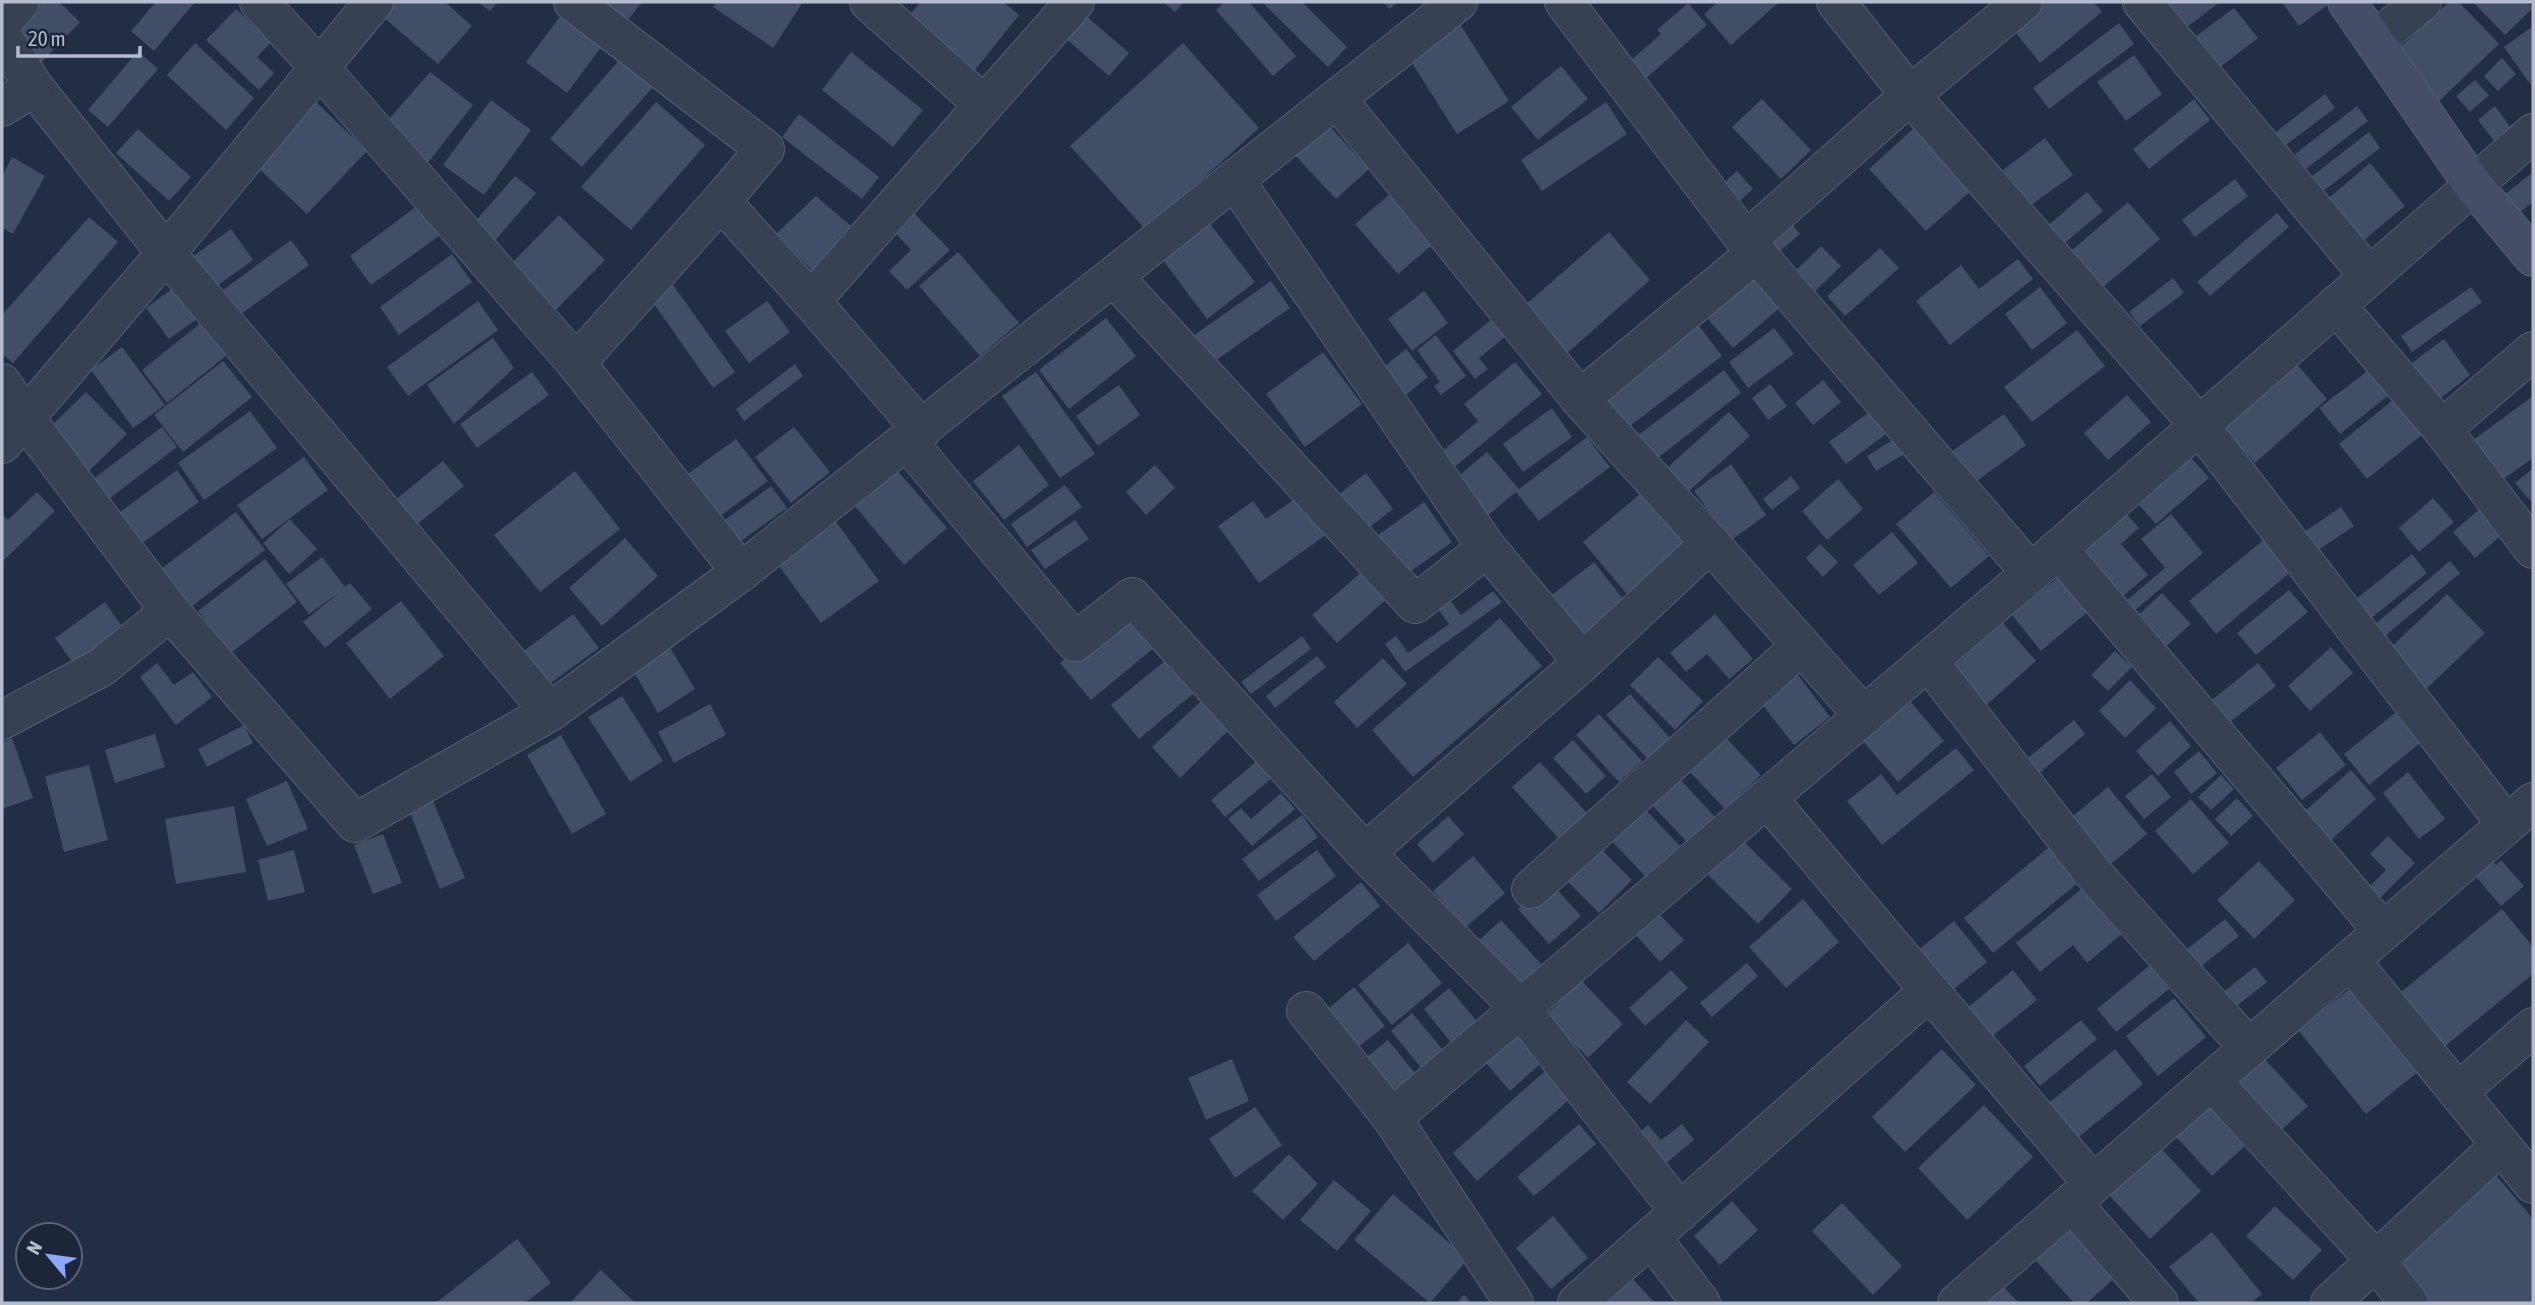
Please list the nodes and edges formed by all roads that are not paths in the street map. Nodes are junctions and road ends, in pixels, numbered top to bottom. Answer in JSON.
{"nodes":[{"id":1,"x":20,"y":2,"type":"edge"},
{"id":2,"x":259,"y":2,"type":"edge"},
{"id":3,"x":374,"y":2,"type":"edge"},
{"id":4,"x":573,"y":2,"type":"edge"},
{"id":5,"x":869,"y":2,"type":"edge"},
{"id":6,"x":1075,"y":2,"type":"edge"},
{"id":7,"x":1458,"y":2,"type":"edge"},
{"id":8,"x":1564,"y":2,"type":"edge"},
{"id":9,"x":1836,"y":2,"type":"edge"},
{"id":10,"x":2023,"y":2,"type":"edge"},
{"id":11,"x":2141,"y":2,"type":"edge"},
{"id":12,"x":2347,"y":2,"type":"edge"},
{"id":13,"x":2422,"y":2,"type":"edge"},
{"id":14,"x":2,"y":23,"type":"edge"},
{"id":15,"x":2,"y":37,"type":"edge"},
{"id":16,"x":2374,"y":41,"type":"junction"},
{"id":17,"x":320,"y":68,"type":"junction"},
{"id":18,"x":34,"y":86,"type":"junction"},
{"id":19,"x":1910,"y":95,"type":"junction"},
{"id":20,"x":1337,"y":99,"type":"junction"},
{"id":21,"x":983,"y":104,"type":"junction"},
{"id":22,"x":2,"y":107,"type":"edge"},
{"id":23,"x":2533,"y":133,"type":"edge"},
{"id":24,"x":1234,"y":179,"type":"junction"},
{"id":25,"x":2473,"y":185,"type":"junction"},
{"id":26,"x":721,"y":201,"type":"junction"},
{"id":27,"x":1751,"y":247,"type":"junction"},
{"id":28,"x":166,"y":253,"type":"junction"},
{"id":29,"x":2533,"y":257,"type":"edge"},
{"id":30,"x":2369,"y":276,"type":"junction"},
{"id":31,"x":1114,"y":277,"type":"junction"},
{"id":32,"x":811,"y":300,"type":"junction"},
{"id":33,"x":2336,"y":304,"type":"junction"},
{"id":34,"x":2533,"y":351,"type":"edge"},
{"id":35,"x":576,"y":363,"type":"junction"},
{"id":36,"x":2,"y":383,"type":"edge"},
{"id":37,"x":1580,"y":399,"type":"junction"},
{"id":38,"x":2199,"y":425,"type":"junction"},
{"id":39,"x":2442,"y":429,"type":"junction"},
{"id":40,"x":13,"y":431,"type":"edge"},
{"id":41,"x":914,"y":436,"type":"junction"},
{"id":42,"x":1710,"y":543,"type":"junction"},
{"id":43,"x":1487,"y":548,"type":"junction"},
{"id":44,"x":2533,"y":549,"type":"edge"},
{"id":45,"x":2044,"y":561,"type":"junction"},
{"id":46,"x":741,"y":572,"type":"junction"},
{"id":47,"x":170,"y":611,"type":"junction"},
{"id":48,"x":1801,"y":646,"type":"junction"},
{"id":49,"x":1928,"y":661,"type":"junction"},
{"id":50,"x":1583,"y":662,"type":"junction"},
{"id":51,"x":550,"y":712,"type":"junction"},
{"id":52,"x":1864,"y":716,"type":"junction"},
{"id":53,"x":2,"y":720,"type":"edge"},
{"id":54,"x":1767,"y":798,"type":"junction"},
{"id":55,"x":2520,"y":813,"type":"edge"},
{"id":56,"x":1365,"y":853,"type":"junction"},
{"id":57,"x":1531,"y":889,"type":"dead end"},
{"id":58,"x":2383,"y":932,"type":"junction"},
{"id":59,"x":2350,"y":960,"type":"junction"},
{"id":60,"x":1929,"y":991,"type":"junction"},
{"id":61,"x":1521,"y":1009,"type":"junction"},
{"id":62,"x":1306,"y":1011,"type":"dead end"},
{"id":63,"x":2533,"y":1027,"type":"edge"},
{"id":64,"x":2249,"y":1048,"type":"junction"},
{"id":65,"x":2211,"y":1081,"type":"junction"},
{"id":66,"x":2458,"y":1092,"type":"junction"},
{"id":67,"x":1392,"y":1118,"type":"junction"},
{"id":68,"x":2501,"y":1145,"type":"junction"},
{"id":69,"x":2533,"y":1184,"type":"edge"},
{"id":70,"x":2082,"y":1194,"type":"junction"},
{"id":71,"x":1680,"y":1213,"type":"junction"},
{"id":72,"x":1651,"y":1237,"type":"junction"},
{"id":73,"x":2376,"y":1261,"type":"junction"},
{"id":74,"x":1514,"y":1303,"type":"edge"},
{"id":75,"x":1577,"y":1303,"type":"edge"},
{"id":76,"x":1701,"y":1303,"type":"edge"},
{"id":77,"x":1957,"y":1303,"type":"edge"},
{"id":78,"x":2159,"y":1303,"type":"edge"},
{"id":79,"x":2330,"y":1303,"type":"edge"},
{"id":80,"x":2409,"y":1303,"type":"edge"}],
"edges":[{"from":1,"to":14,"type":"street"},
{"from":2,"to":17,"type":"street"},
{"from":3,"to":17,"type":"street"},
{"from":4,"to":26,"type":"street"},
{"from":5,"to":21,"type":"street"},
{"from":6,"to":21,"type":"street"},
{"from":7,"to":20,"type":"street"},
{"from":8,"to":27,"type":"street"},
{"from":9,"to":19,"type":"street"},
{"from":10,"to":19,"type":"street"},
{"from":11,"to":30,"type":"street"},
{"from":12,"to":16,"type":"street"},
{"from":13,"to":16,"type":"street"},
{"from":15,"to":18,"type":"street"},
{"from":16,"to":25,"type":"street"},
{"from":17,"to":28,"type":"street"},
{"from":17,"to":35,"type":"street"},
{"from":18,"to":22,"type":"street"},
{"from":18,"to":28,"type":"street"},
{"from":19,"to":27,"type":"street"},
{"from":19,"to":38,"type":"street"},
{"from":20,"to":24,"type":"street"},
{"from":20,"to":37,"type":"street"},
{"from":21,"to":32,"type":"street"},
{"from":23,"to":25,"type":"street"},
{"from":24,"to":31,"type":"street"},
{"from":24,"to":43,"type":"street"},
{"from":25,"to":29,"type":"street"},
{"from":25,"to":30,"type":"street"},
{"from":26,"to":32,"type":"street"},
{"from":26,"to":35,"type":"street"},
{"from":27,"to":37,"type":"street"},
{"from":27,"to":45,"type":"street"},
{"from":28,"to":40,"type":"street"},
{"from":28,"to":51,"type":"street"},
{"from":30,"to":33,"type":"street"},
{"from":31,"to":41,"type":"street"},
{"from":31,"to":43,"type":"street"},
{"from":32,"to":41,"type":"street"},
{"from":33,"to":38,"type":"street"},
{"from":33,"to":39,"type":"street"},
{"from":34,"to":39,"type":"street"},
{"from":35,"to":46,"type":"street"},
{"from":36,"to":40,"type":"street"},
{"from":37,"to":42,"type":"street"},
{"from":38,"to":45,"type":"street"},
{"from":38,"to":55,"type":"street"},
{"from":39,"to":44,"type":"street"},
{"from":40,"to":47,"type":"street"},
{"from":41,"to":46,"type":"street"},
{"from":41,"to":56,"type":"street"},
{"from":42,"to":48,"type":"street"},
{"from":42,"to":50,"type":"street"},
{"from":43,"to":50,"type":"street"},
{"from":45,"to":49,"type":"street"},
{"from":45,"to":58,"type":"street"},
{"from":46,"to":51,"type":"street"},
{"from":47,"to":51,"type":"street"},
{"from":47,"to":53,"type":"street"},
{"from":48,"to":52,"type":"street"},
{"from":48,"to":57,"type":"street"},
{"from":49,"to":52,"type":"street"},
{"from":49,"to":64,"type":"street"},
{"from":50,"to":56,"type":"street"},
{"from":52,"to":54,"type":"street"},
{"from":54,"to":60,"type":"street"},
{"from":54,"to":61,"type":"street"},
{"from":55,"to":58,"type":"street"},
{"from":56,"to":61,"type":"street"},
{"from":58,"to":59,"type":"street"},
{"from":59,"to":64,"type":"street"},
{"from":59,"to":66,"type":"street"},
{"from":60,"to":70,"type":"street"},
{"from":60,"to":71,"type":"street"},
{"from":61,"to":67,"type":"street"},
{"from":61,"to":71,"type":"street"},
{"from":62,"to":67,"type":"street"},
{"from":63,"to":66,"type":"street"},
{"from":64,"to":65,"type":"street"},
{"from":65,"to":70,"type":"street"},
{"from":65,"to":73,"type":"street"},
{"from":66,"to":68,"type":"street"},
{"from":67,"to":74,"type":"street"},
{"from":68,"to":69,"type":"street"},
{"from":68,"to":73,"type":"street"},
{"from":70,"to":77,"type":"street"},
{"from":70,"to":78,"type":"street"},
{"from":71,"to":72,"type":"street"},
{"from":72,"to":75,"type":"street"},
{"from":72,"to":76,"type":"street"},
{"from":73,"to":79,"type":"street"},
{"from":73,"to":80,"type":"street"}]}
